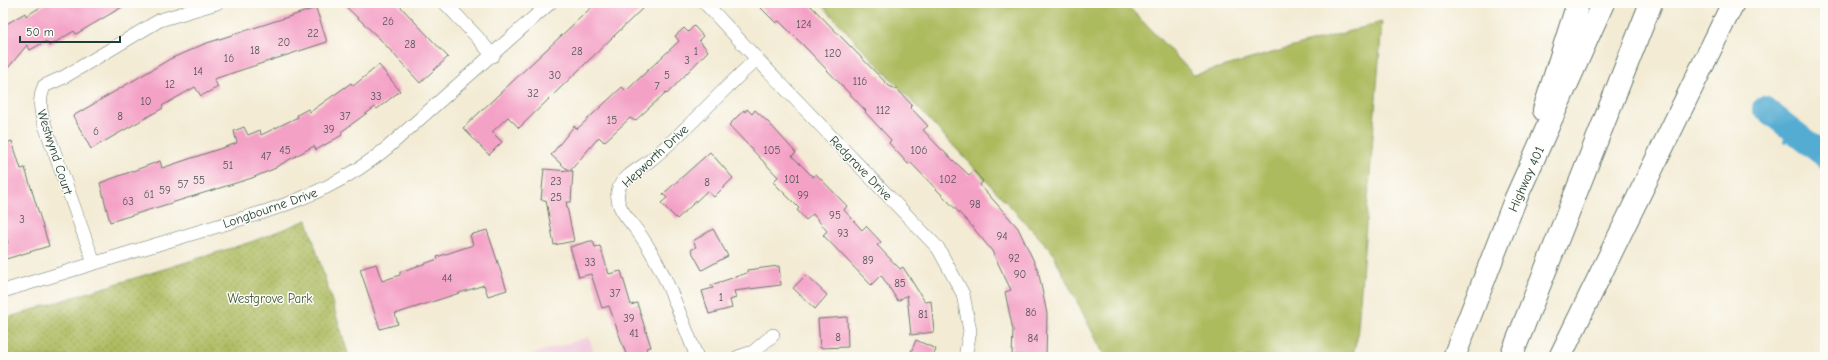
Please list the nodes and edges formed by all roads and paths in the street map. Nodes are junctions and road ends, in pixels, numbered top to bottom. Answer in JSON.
{"nodes":[{"id":1,"x":218,"y":3,"type":"edge"},
{"id":2,"x":445,"y":3,"type":"edge"},
{"id":3,"x":550,"y":3,"type":"edge"},
{"id":4,"x":705,"y":3,"type":"edge"},
{"id":5,"x":1578,"y":3,"type":"edge"},
{"id":6,"x":1603,"y":3,"type":"edge"},
{"id":7,"x":1651,"y":3,"type":"edge"},
{"id":8,"x":1733,"y":3,"type":"edge"},
{"id":9,"x":493,"y":56,"type":"junction"},
{"id":10,"x":757,"y":60,"type":"junction"},
{"id":11,"x":1515,"y":200,"type":"junction"},
{"id":12,"x":94,"y":263,"type":"junction"},
{"id":13,"x":3,"y":292,"type":"edge"},
{"id":14,"x":773,"y":335,"type":"dead end"},
{"id":15,"x":697,"y":357,"type":"edge"},
{"id":16,"x":738,"y":357,"type":"edge"},
{"id":17,"x":965,"y":357,"type":"edge"},
{"id":18,"x":1454,"y":357,"type":"edge"},
{"id":19,"x":1511,"y":357,"type":"edge"},
{"id":20,"x":1560,"y":357,"type":"edge"}],
"edges":[{"from":1,"to":12,"type":"street","name":"Westwynd Court"},
{"from":2,"to":9,"type":"street"},
{"from":3,"to":9,"type":"street","name":"Longbourne Drive"},
{"from":4,"to":10,"type":"street","name":"Redgrave Drive"},
{"from":5,"to":11,"type":"highway"},
{"from":6,"to":11,"type":"highway","name":"Highway 401"},
{"from":7,"to":19,"type":"highway"},
{"from":8,"to":20,"type":"highway"},
{"from":9,"to":12,"type":"street","name":"Longbourne Drive"},
{"from":10,"to":15,"type":"street","name":"Hepworth Drive"},
{"from":10,"to":17,"type":"street","name":"Redgrave Drive"},
{"from":11,"to":18,"type":"highway","name":"Highway 401"},
{"from":12,"to":13,"type":"street","name":"Longbourne Drive"},
{"from":14,"to":16,"type":"street"}]}
